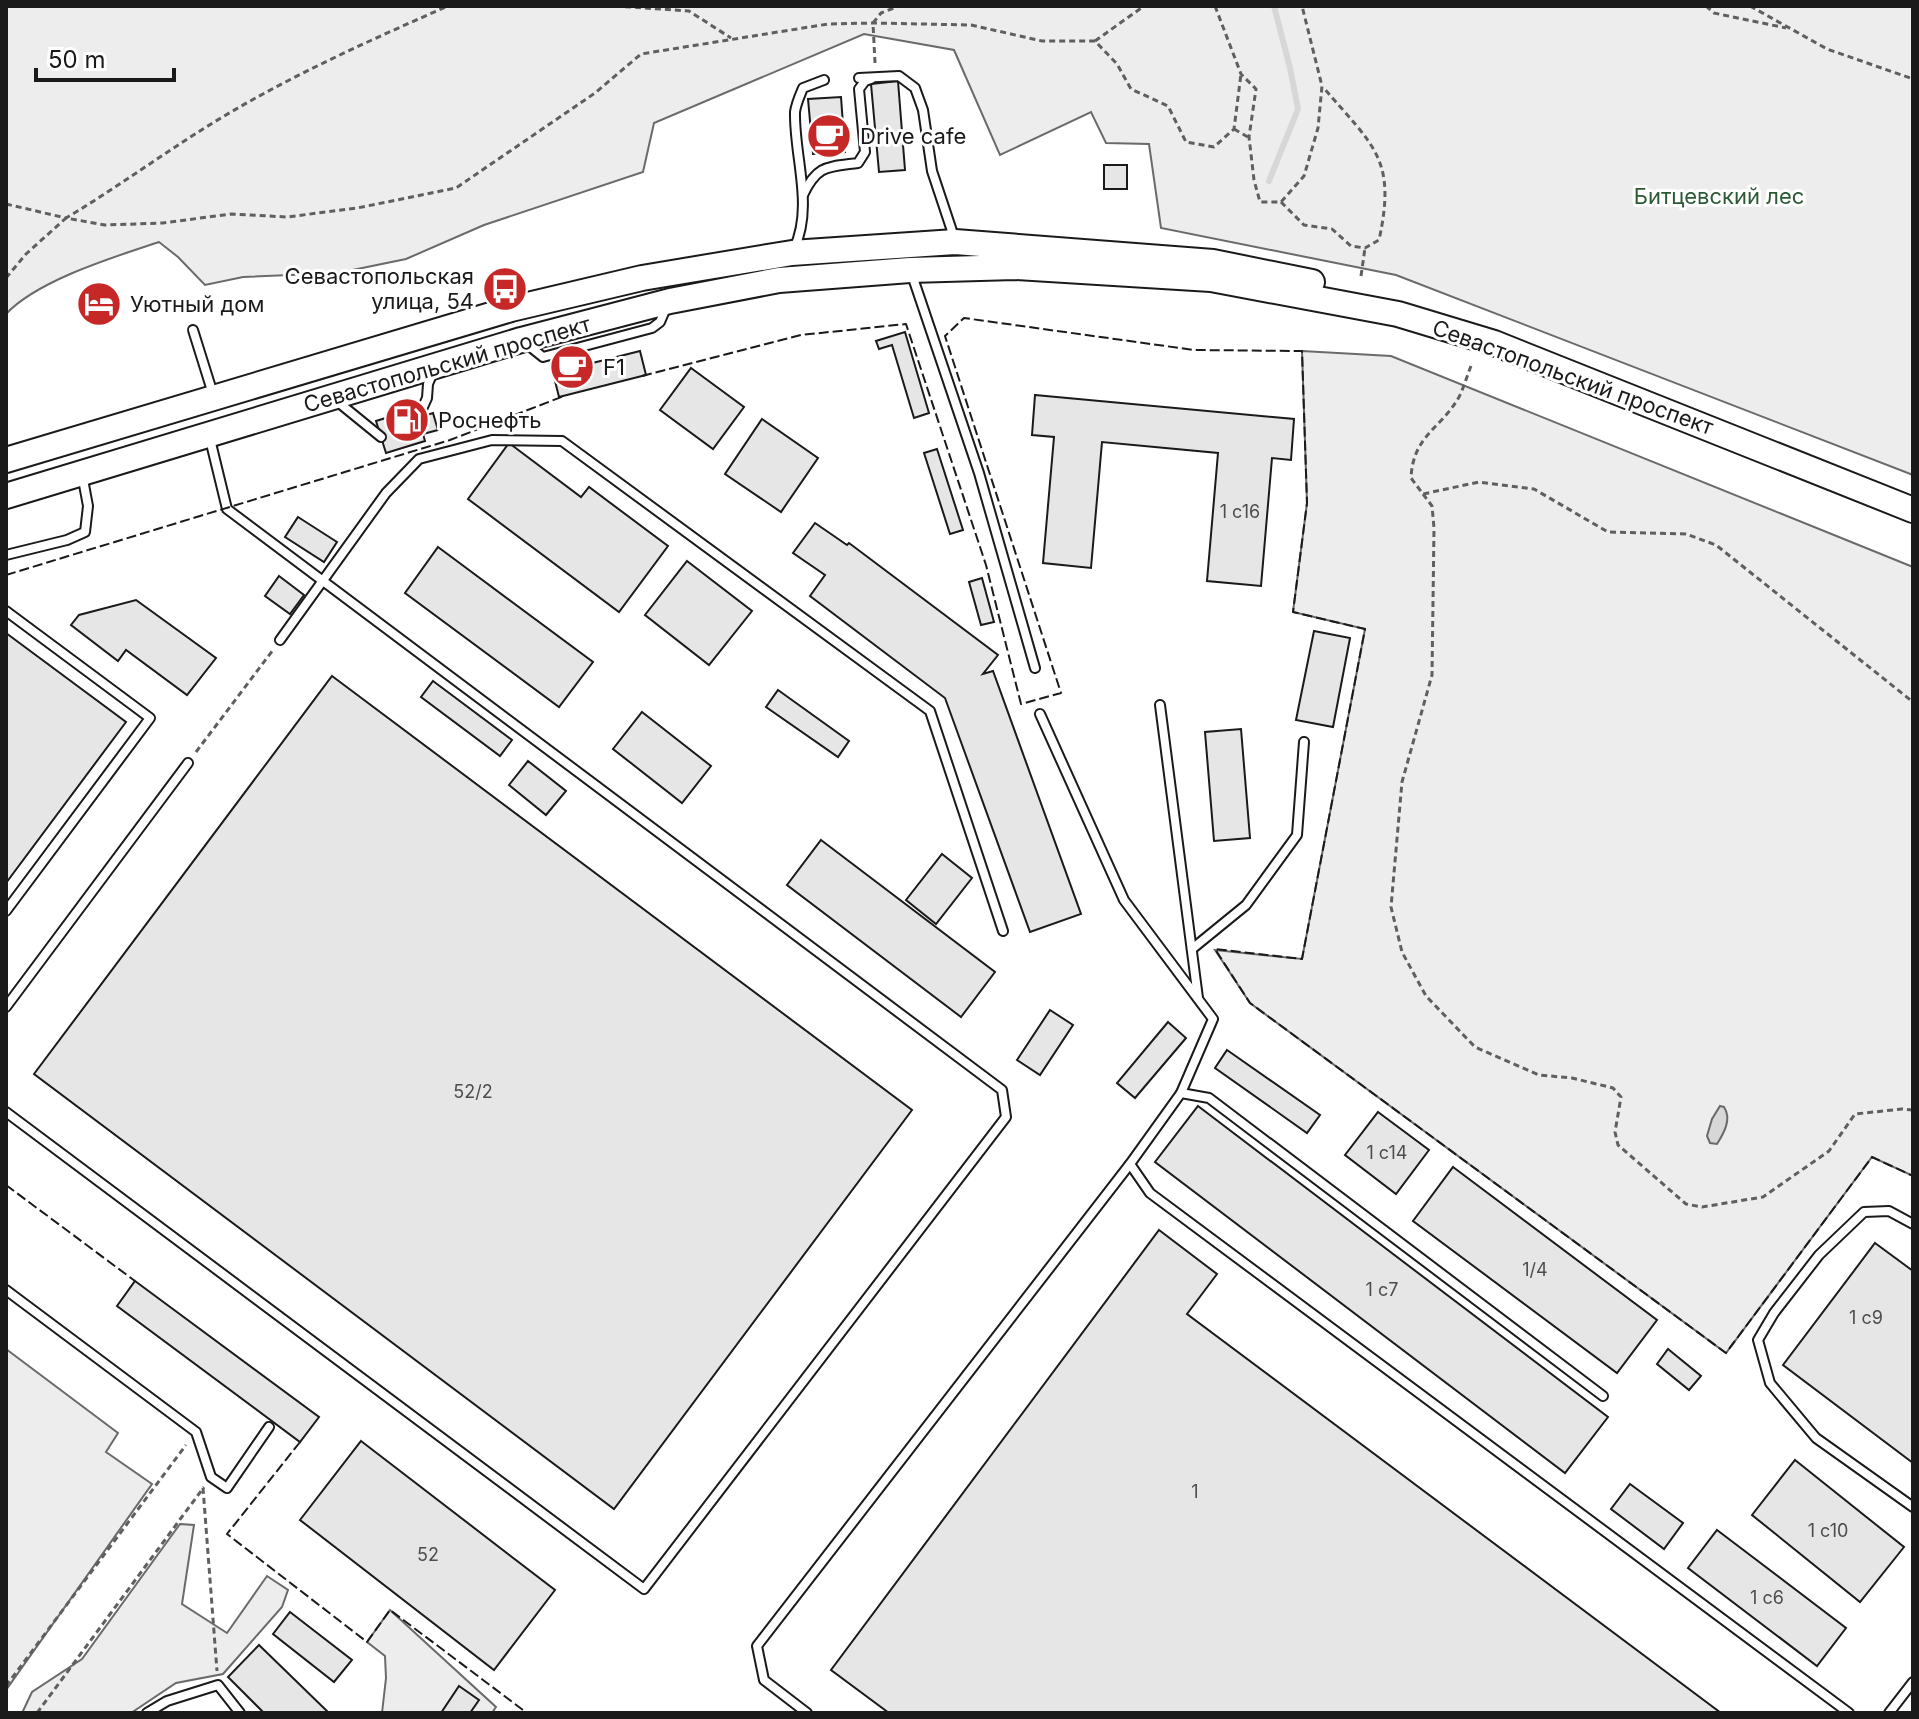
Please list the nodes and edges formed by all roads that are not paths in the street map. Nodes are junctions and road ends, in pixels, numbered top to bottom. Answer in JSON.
{"nodes":[{"id":1,"x":875,"y":77,"type":"junction"},
{"id":2,"x":859,"y":78,"type":"dead end"},
{"id":3,"x":824,"y":80,"type":"dead end"},
{"id":4,"x":802,"y":196,"type":"junction"},
{"id":5,"x":955,"y":242,"type":"junction"},
{"id":6,"x":792,"y":253,"type":"junction"},
{"id":7,"x":910,"y":270,"type":"junction"},
{"id":8,"x":193,"y":330,"type":"dead end"},
{"id":9,"x":436,"y":366,"type":"junction"},
{"id":10,"x":331,"y":398,"type":"junction"},
{"id":11,"x":214,"y":399,"type":"junction"},
{"id":12,"x":418,"y":418,"type":"dead end"},
{"id":13,"x":209,"y":435,"type":"junction"},
{"id":14,"x":381,"y":437,"type":"dead end"},
{"id":15,"x":6,"y":460,"type":"edge"},
{"id":16,"x":82,"y":473,"type":"junction"},
{"id":17,"x":1913,"y":493,"type":"edge"},
{"id":18,"x":6,"y":496,"type":"edge"},
{"id":19,"x":1913,"y":510,"type":"edge"},
{"id":20,"x":6,"y":555,"type":"edge"},
{"id":21,"x":323,"y":580,"type":"junction"},
{"id":22,"x":6,"y":612,"type":"edge"},
{"id":23,"x":280,"y":640,"type":"road end"},
{"id":24,"x":1035,"y":668,"type":"dead end"},
{"id":25,"x":1160,"y":705,"type":"dead end"},
{"id":26,"x":1040,"y":714,"type":"dead end"},
{"id":27,"x":1304,"y":742,"type":"dead end"},
{"id":28,"x":188,"y":763,"type":"road end"},
{"id":29,"x":6,"y":911,"type":"edge"},
{"id":30,"x":1003,"y":931,"type":"dead end"},
{"id":31,"x":1192,"y":949,"type":"junction"},
{"id":32,"x":1199,"y":999,"type":"junction"},
{"id":33,"x":6,"y":1007,"type":"edge"},
{"id":34,"x":1181,"y":1093,"type":"junction"},
{"id":35,"x":6,"y":1112,"type":"edge"},
{"id":36,"x":1130,"y":1164,"type":"junction"},
{"id":37,"x":1913,"y":1224,"type":"edge"},
{"id":38,"x":6,"y":1290,"type":"edge"},
{"id":39,"x":1603,"y":1396,"type":"dead end"},
{"id":40,"x":269,"y":1427,"type":"dead end"},
{"id":41,"x":1913,"y":1507,"type":"edge"},
{"id":42,"x":1913,"y":1682,"type":"edge"},
{"id":43,"x":147,"y":1713,"type":"edge"},
{"id":44,"x":240,"y":1713,"type":"edge"},
{"id":45,"x":807,"y":1713,"type":"edge"},
{"id":46,"x":1849,"y":1713,"type":"edge"},
{"id":47,"x":1889,"y":1713,"type":"edge"}],
"edges":[{"from":1,"to":2,"type":"lane"},
{"from":1,"to":4,"type":"lane"},
{"from":1,"to":5,"type":"lane"},
{"from":3,"to":4,"type":"lane"},
{"from":4,"to":6,"type":"lane"},
{"from":5,"to":6,"type":"main road","name":"Севастопольский проспект"},
{"from":5,"to":17,"type":"main road","name":"Севастопольский проспект"},
{"from":6,"to":11,"type":"main road","name":"Севастопольский проспект"},
{"from":7,"to":9,"type":"main road","name":"Севастопольский проспект"},
{"from":7,"to":19,"type":"main road","name":"Севастопольский проспект"},
{"from":7,"to":24,"type":"lane"},
{"from":8,"to":11,"type":"lane"},
{"from":9,"to":10,"type":"main road","name":"Севастопольский проспект"},
{"from":9,"to":12,"type":"lane"},
{"from":10,"to":13,"type":"main road","name":"Севастопольский проспект"},
{"from":10,"to":14,"type":"lane"},
{"from":11,"to":15,"type":"main road","name":"Севастопольский проспект"},
{"from":13,"to":16,"type":"main road","name":"Севастопольский проспект"},
{"from":13,"to":21,"type":"lane"},
{"from":16,"to":18,"type":"main road","name":"Севастопольский проспект"},
{"from":16,"to":20,"type":"lane"},
{"from":21,"to":23,"type":"lane"},
{"from":21,"to":30,"type":"lane"},
{"from":21,"to":35,"type":"lane"},
{"from":22,"to":29,"type":"lane"},
{"from":25,"to":31,"type":"lane"},
{"from":26,"to":32,"type":"lane"},
{"from":27,"to":31,"type":"lane"},
{"from":28,"to":33,"type":"lane"},
{"from":31,"to":32,"type":"lane"},
{"from":32,"to":34,"type":"lane"},
{"from":34,"to":36,"type":"lane"},
{"from":34,"to":39,"type":"lane"},
{"from":36,"to":45,"type":"lane"},
{"from":36,"to":46,"type":"lane"},
{"from":37,"to":41,"type":"lane"},
{"from":38,"to":40,"type":"lane"},
{"from":42,"to":47,"type":"lane"},
{"from":43,"to":44,"type":"lane"}]}
